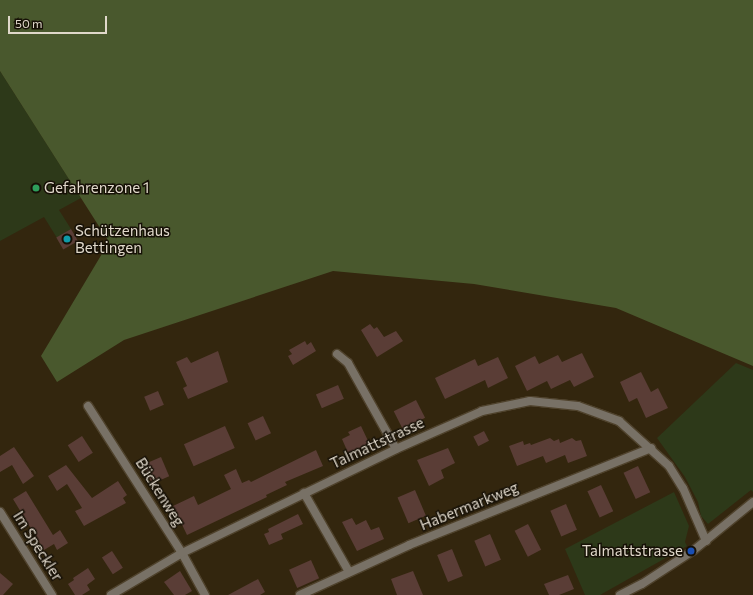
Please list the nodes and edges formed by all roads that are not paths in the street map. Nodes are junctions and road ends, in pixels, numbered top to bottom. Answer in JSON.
{"nodes":[{"id":1,"x":337,"y":354,"type":"dead end"},
{"id":2,"x":88,"y":406,"type":"dead end"},
{"id":3,"x":651,"y":448,"type":"junction"},
{"id":4,"x":396,"y":449,"type":"junction"},
{"id":5,"x":304,"y":493,"type":"junction"},
{"id":6,"x":753,"y":502,"type":"edge"},
{"id":7,"x":0,"y":512,"type":"edge"},
{"id":8,"x":7,"y":524,"type":"junction"},
{"id":9,"x":0,"y":530,"type":"edge"},
{"id":10,"x":706,"y":541,"type":"junction"},
{"id":11,"x":182,"y":553,"type":"junction"},
{"id":12,"x":349,"y":572,"type":"junction"},
{"id":13,"x":52,"y":595,"type":"edge"},
{"id":14,"x":111,"y":595,"type":"edge"},
{"id":15,"x":205,"y":595,"type":"edge"},
{"id":16,"x":300,"y":595,"type":"edge"},
{"id":17,"x":620,"y":595,"type":"edge"}],
"edges":[{"from":1,"to":4,"type":"street"},
{"from":2,"to":11,"type":"street","name":"Bückenweg"},
{"from":3,"to":4,"type":"street","name":"Talmattstrasse"},
{"from":3,"to":10,"type":"street","name":"Talmattstrasse"},
{"from":3,"to":12,"type":"street","name":"Habermarkweg"},
{"from":4,"to":5,"type":"street","name":"Talmattstrasse"},
{"from":5,"to":11,"type":"street","name":"Talmattstrasse"},
{"from":5,"to":12,"type":"street"},
{"from":6,"to":10,"type":"street"},
{"from":7,"to":8,"type":"street","name":"Im Speckler"},
{"from":8,"to":9,"type":"street"},
{"from":8,"to":13,"type":"street","name":"Im Speckler"},
{"from":10,"to":17,"type":"street"},
{"from":11,"to":14,"type":"street","name":"Talmattstrasse"},
{"from":11,"to":15,"type":"street","name":"Bückenweg"},
{"from":12,"to":16,"type":"street","name":"Habermarkweg"}]}
